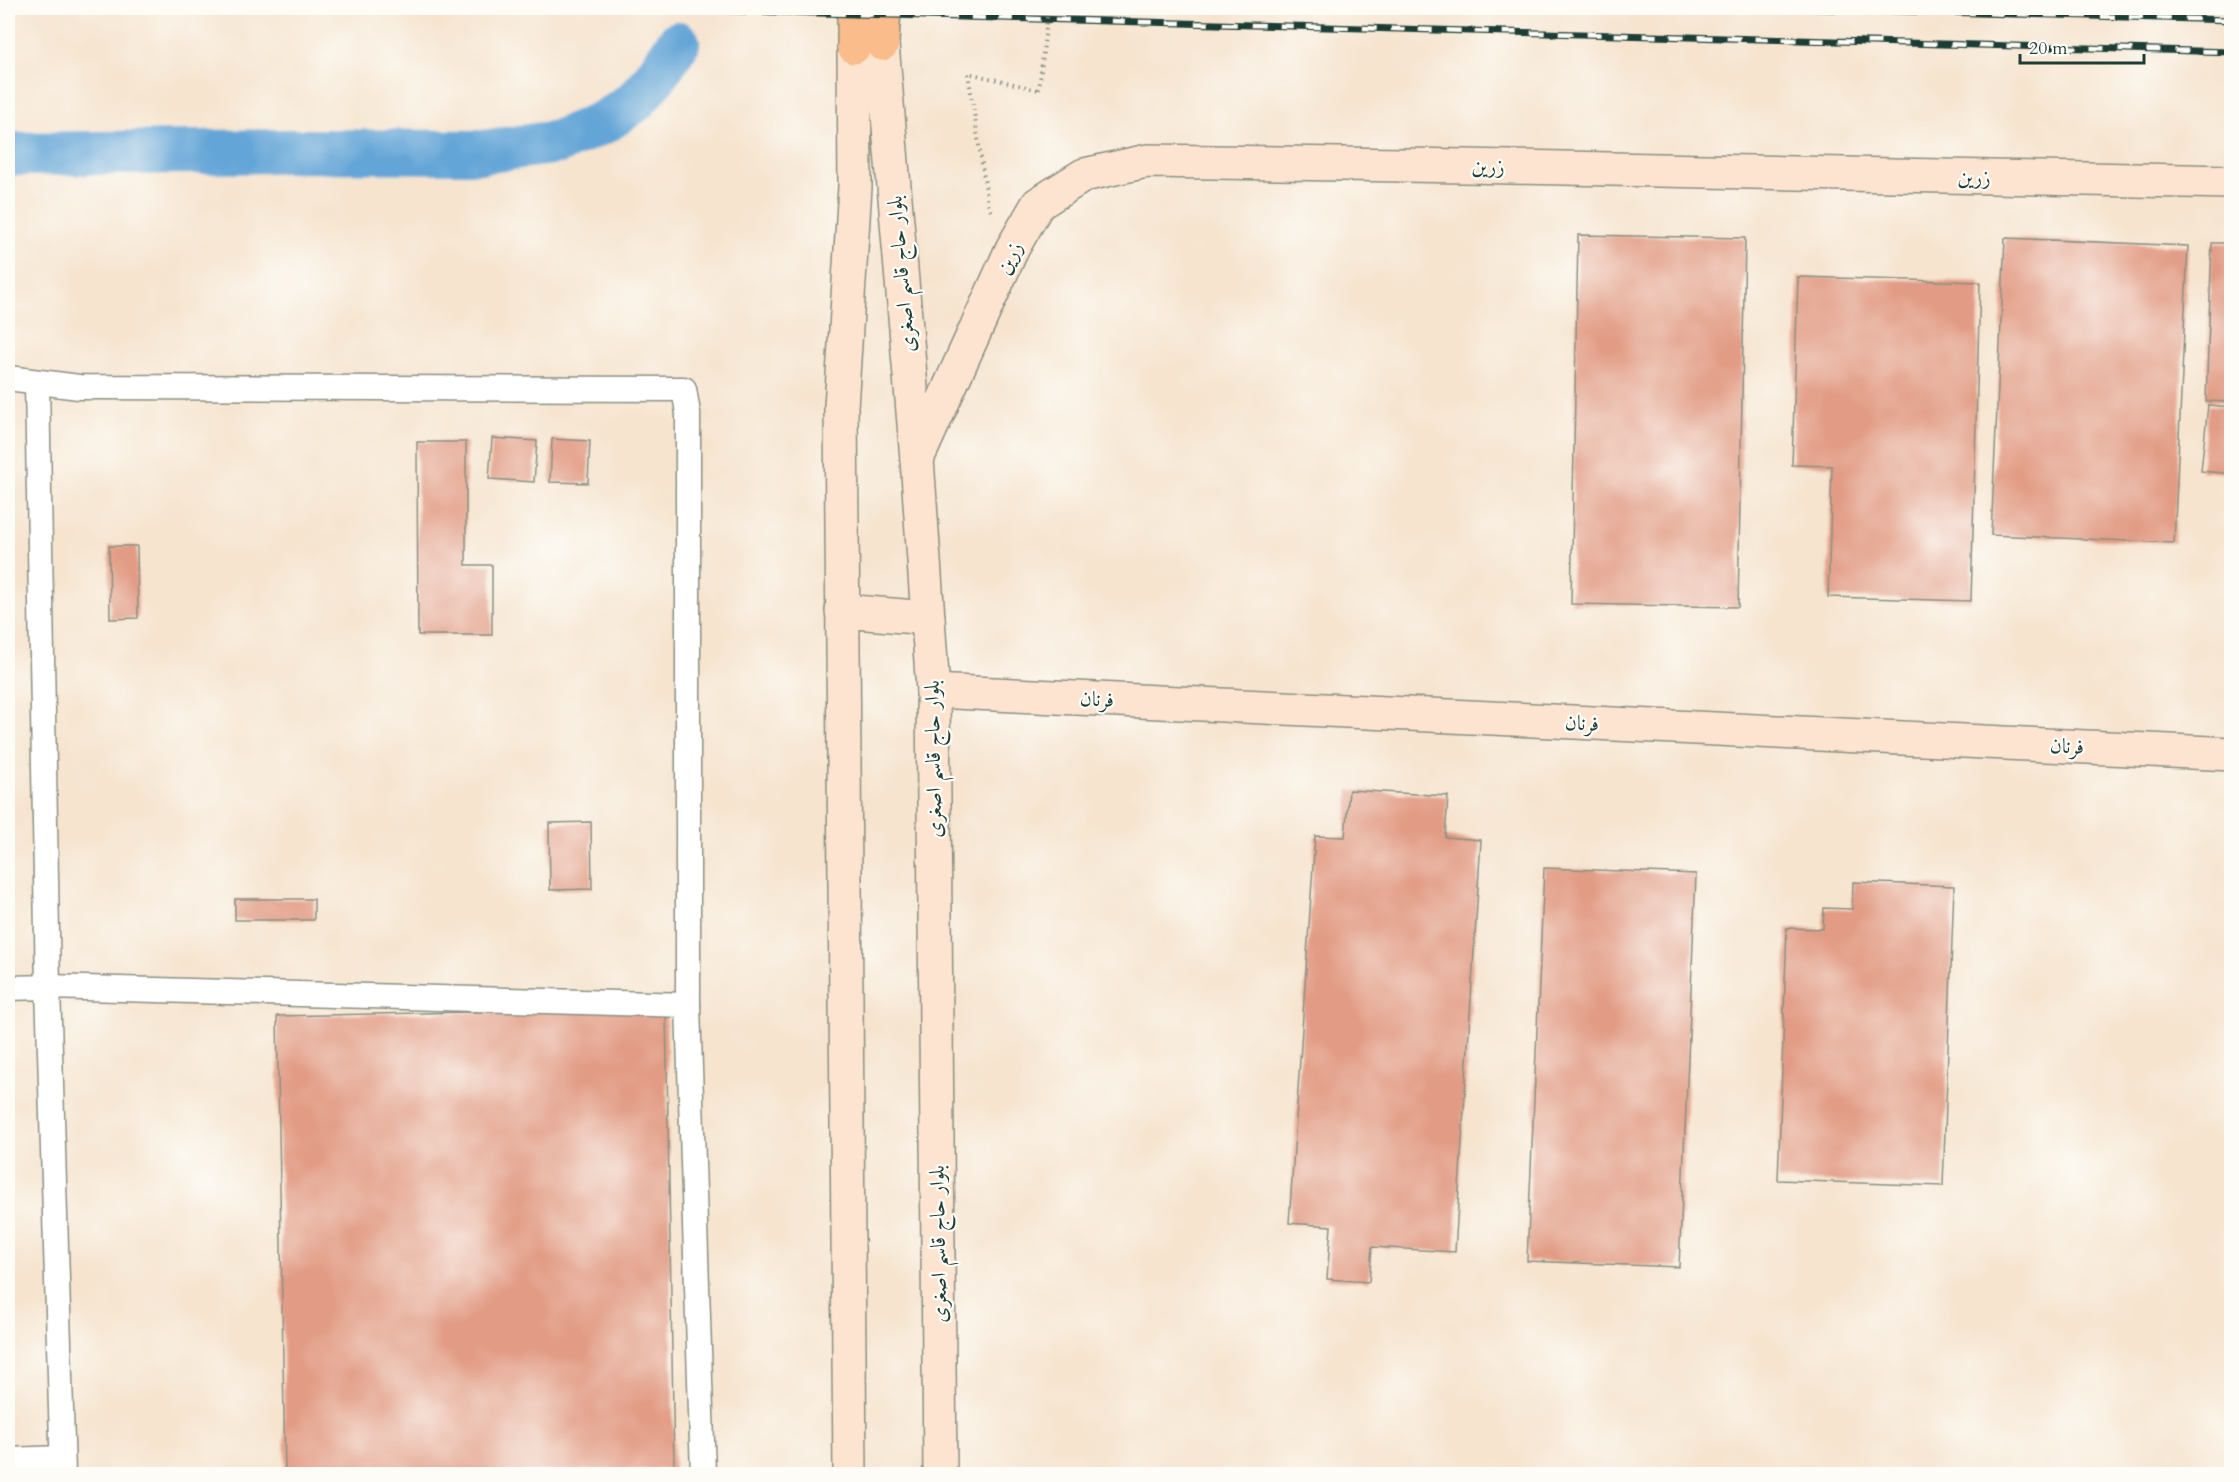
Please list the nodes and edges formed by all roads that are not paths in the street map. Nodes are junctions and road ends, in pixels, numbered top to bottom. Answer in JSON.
{"nodes":[{"id":1,"x":854,"y":8,"type":"edge"},
{"id":2,"x":884,"y":8,"type":"edge"},
{"id":3,"x":868,"y":46,"type":"junction"},
{"id":4,"x":2232,"y":182,"type":"edge"},
{"id":5,"x":8,"y":378,"type":"edge"},
{"id":6,"x":37,"y":382,"type":"junction"},
{"id":7,"x":917,"y":459,"type":"junction"},
{"id":8,"x":842,"y":611,"type":"junction"},
{"id":9,"x":928,"y":618,"type":"junction"},
{"id":10,"x":933,"y":691,"type":"junction"},
{"id":11,"x":2232,"y":754,"type":"edge"},
{"id":12,"x":48,"y":987,"type":"junction"},
{"id":13,"x":8,"y":988,"type":"edge"},
{"id":14,"x":688,"y":1005,"type":"junction"},
{"id":15,"x":8,"y":1460,"type":"edge"},
{"id":16,"x":63,"y":1466,"type":"edge"},
{"id":17,"x":703,"y":1474,"type":"edge"},
{"id":18,"x":850,"y":1474,"type":"edge"},
{"id":19,"x":940,"y":1474,"type":"edge"}],
"edges":[{"from":1,"to":3,"type":"highway"},
{"from":2,"to":3,"type":"highway"},
{"from":3,"to":7,"type":"main road","name":"بلوار حاج قاسم اصغری"},
{"from":3,"to":8,"type":"main road","name":"بلوار حاج قاسم اصغری"},
{"from":4,"to":7,"type":"main road","name":"زرین"},
{"from":5,"to":6,"type":"lane"},
{"from":6,"to":12,"type":"lane"},
{"from":6,"to":14,"type":"lane"},
{"from":7,"to":9,"type":"main road","name":"بلوار حاج قاسم اصغری"},
{"from":8,"to":9,"type":"main road"},
{"from":8,"to":18,"type":"main road","name":"بلوار حاج قاسم اصغری"},
{"from":9,"to":10,"type":"main road","name":"بلوار حاج قاسم اصغری"},
{"from":10,"to":11,"type":"main road","name":"فرنان"},
{"from":10,"to":19,"type":"main road","name":"بلوار حاج قاسم اصغری"},
{"from":12,"to":13,"type":"lane"},
{"from":12,"to":14,"type":"lane"},
{"from":12,"to":16,"type":"lane"},
{"from":14,"to":17,"type":"lane"},
{"from":15,"to":16,"type":"lane"}]}
